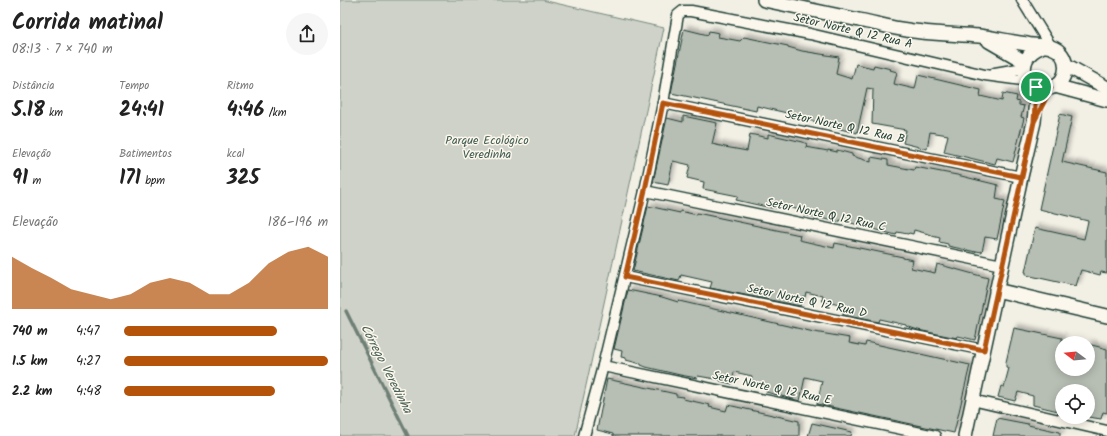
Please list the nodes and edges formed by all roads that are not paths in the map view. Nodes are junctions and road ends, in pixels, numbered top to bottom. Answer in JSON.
{"nodes":[{"id":1,"x":764,"y":0,"type":"edge"},
{"id":2,"x":1022,"y":0,"type":"edge"},
{"id":3,"x":981,"y":36,"type":"junction"},
{"id":4,"x":1046,"y":47,"type":"junction"},
{"id":5,"x":1066,"y":65,"type":"junction"},
{"id":6,"x":1029,"y":74,"type":"junction"},
{"id":7,"x":1053,"y":87,"type":"junction"},
{"id":8,"x":1107,"y":88,"type":"edge"},
{"id":9,"x":1107,"y":100,"type":"edge"},
{"id":10,"x":663,"y":103,"type":"junction"},
{"id":11,"x":1034,"y":122,"type":"junction"},
{"id":12,"x":1021,"y":177,"type":"junction"},
{"id":13,"x":645,"y":190,"type":"junction"},
{"id":14,"x":1002,"y":265,"type":"junction"},
{"id":15,"x":625,"y":277,"type":"junction"},
{"id":16,"x":996,"y":290,"type":"junction"},
{"id":17,"x":1107,"y":316,"type":"edge"},
{"id":18,"x":984,"y":350,"type":"junction"},
{"id":19,"x":603,"y":366,"type":"junction"},
{"id":20,"x":972,"y":400,"type":"junction"},
{"id":21,"x":1107,"y":431,"type":"edge"},
{"id":22,"x":584,"y":436,"type":"edge"},
{"id":23,"x":935,"y":436,"type":"edge"},
{"id":24,"x":965,"y":436,"type":"edge"}],
"edges":[{"from":1,"to":3,"type":"street"},
{"from":2,"to":4,"type":"street"},
{"from":3,"to":4,"type":"street"},
{"from":3,"to":6,"type":"street"},
{"from":4,"to":5,"type":"street"},
{"from":4,"to":6,"type":"street"},
{"from":5,"to":7,"type":"street"},
{"from":5,"to":8,"type":"street"},
{"from":6,"to":7,"type":"street"},
{"from":6,"to":10,"type":"street","name":"Setor Norte Q 12 Rua A"},
{"from":6,"to":11,"type":"street"},
{"from":7,"to":9,"type":"street"},
{"from":7,"to":11,"type":"street"},
{"from":10,"to":12,"type":"street","name":"Setor Norte Q 12 Rua B"},
{"from":10,"to":13,"type":"street"},
{"from":11,"to":12,"type":"street"},
{"from":12,"to":14,"type":"street"},
{"from":13,"to":14,"type":"street","name":"Setor Norte Q 12 Rua C"},
{"from":13,"to":15,"type":"street"},
{"from":14,"to":16,"type":"street"},
{"from":15,"to":18,"type":"street","name":"Setor Norte Q 12 Rua D"},
{"from":15,"to":19,"type":"street"},
{"from":16,"to":17,"type":"street"},
{"from":16,"to":18,"type":"street"},
{"from":18,"to":20,"type":"street"},
{"from":19,"to":22,"type":"street"},
{"from":19,"to":23,"type":"street","name":"Setor Norte Q 12 Rua E"},
{"from":20,"to":21,"type":"street"},
{"from":20,"to":24,"type":"street"}]}
